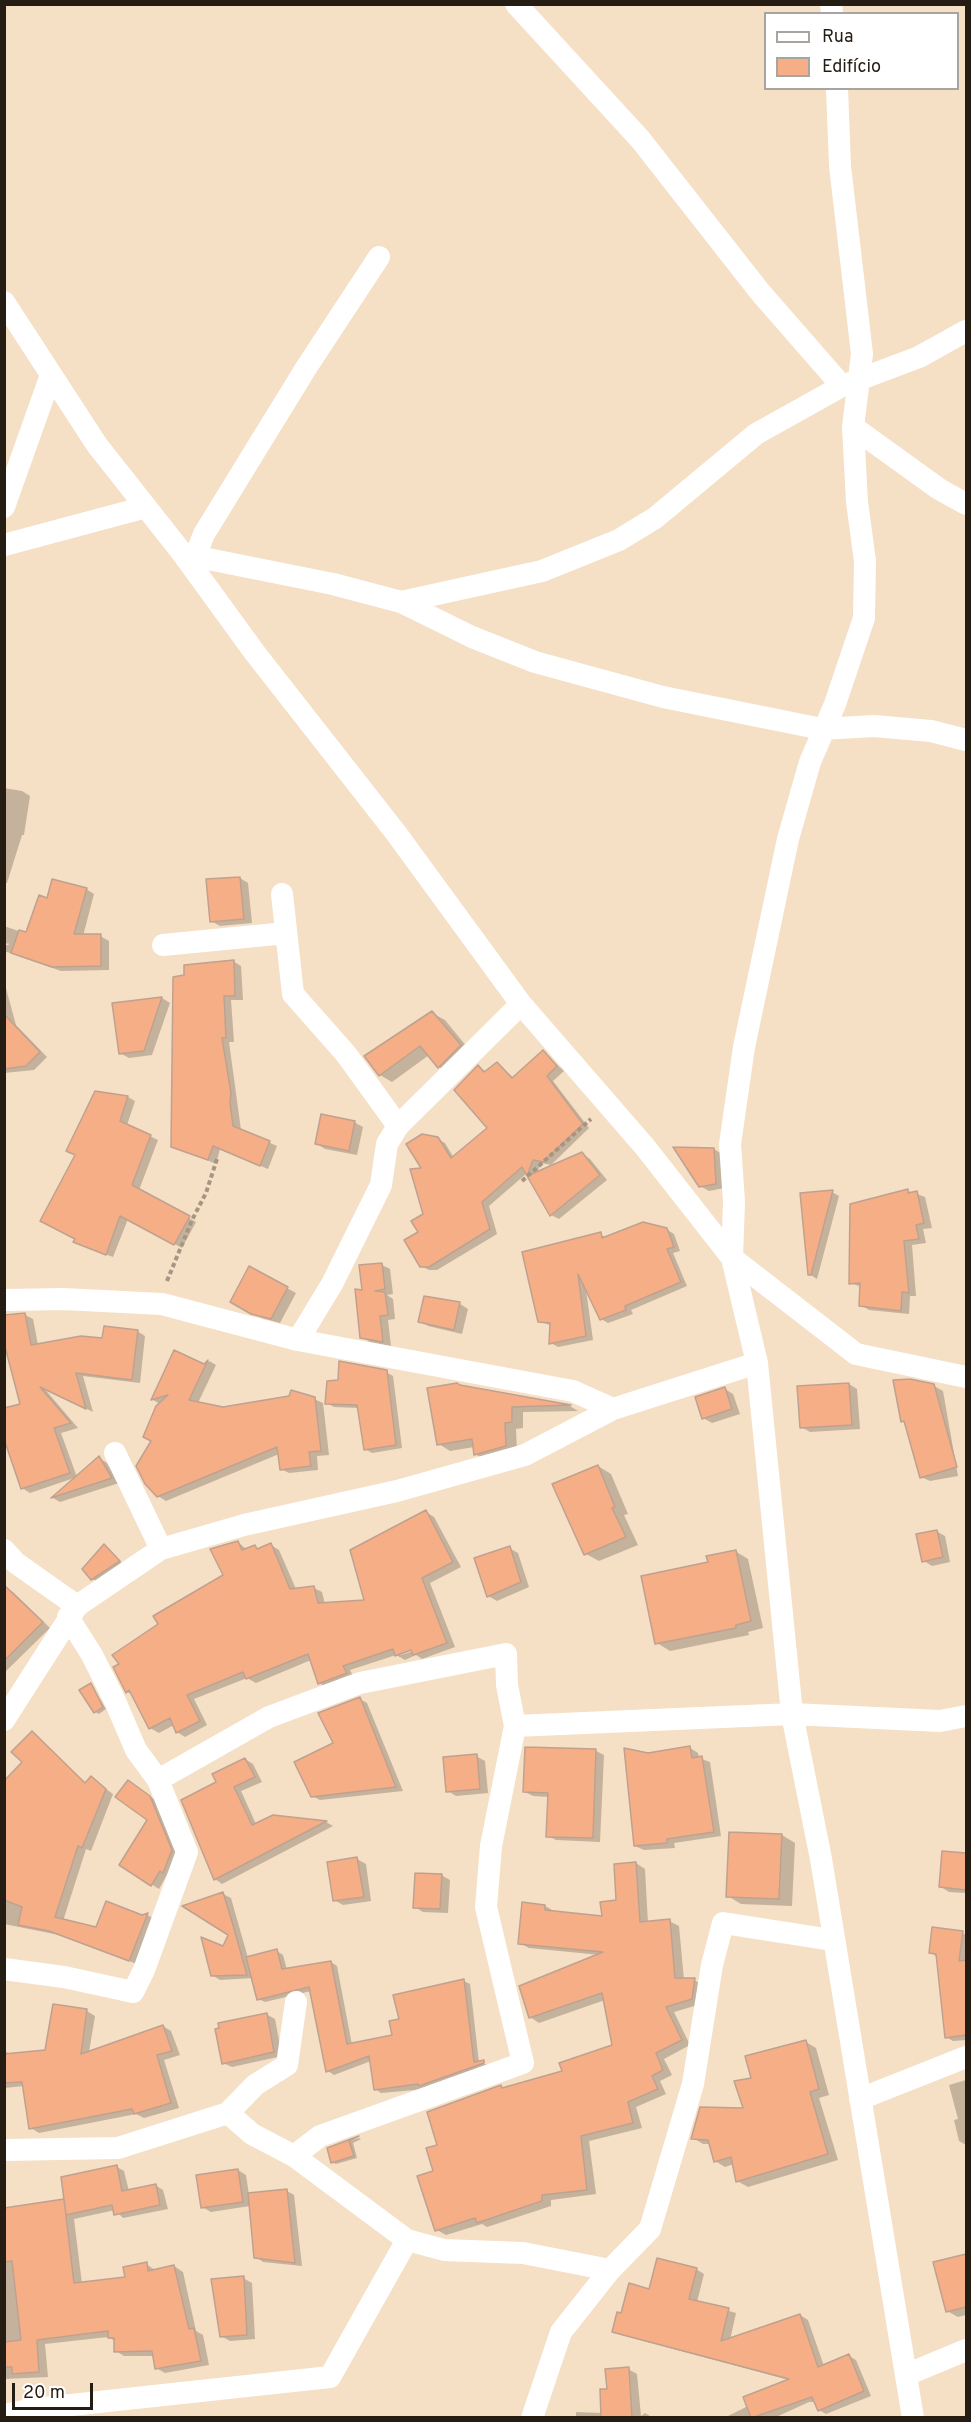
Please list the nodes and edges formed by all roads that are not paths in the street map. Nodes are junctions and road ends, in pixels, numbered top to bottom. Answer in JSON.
{"nodes":[{"id":1,"x":516,"y":4,"type":"edge"},
{"id":2,"x":837,"y":90,"type":"edge"},
{"id":3,"x":379,"y":257,"type":"dead end"},
{"id":4,"x":4,"y":303,"type":"edge"},
{"id":5,"x":966,"y":331,"type":"edge"},
{"id":6,"x":51,"y":375,"type":"junction"},
{"id":7,"x":851,"y":382,"type":"junction"},
{"id":8,"x":853,"y":426,"type":"junction"},
{"id":9,"x":966,"y":504,"type":"edge"},
{"id":10,"x":4,"y":507,"type":"edge"},
{"id":11,"x":146,"y":507,"type":"junction"},
{"id":12,"x":4,"y":545,"type":"edge"},
{"id":13,"x":189,"y":555,"type":"junction"},
{"id":14,"x":401,"y":602,"type":"junction"},
{"id":15,"x":822,"y":729,"type":"junction"},
{"id":16,"x":966,"y":740,"type":"edge"},
{"id":17,"x":282,"y":894,"type":"dead end"},
{"id":18,"x":286,"y":933,"type":"junction"},
{"id":19,"x":163,"y":945,"type":"dead end"},
{"id":20,"x":521,"y":1004,"type":"junction"},
{"id":21,"x":398,"y":1125,"type":"junction"},
{"id":22,"x":732,"y":1258,"type":"junction"},
{"id":23,"x":4,"y":1300,"type":"edge"},
{"id":24,"x":298,"y":1340,"type":"junction"},
{"id":25,"x":757,"y":1363,"type":"junction"},
{"id":26,"x":966,"y":1377,"type":"edge"},
{"id":27,"x":613,"y":1409,"type":"junction"},
{"id":28,"x":115,"y":1453,"type":"dead end"},
{"id":29,"x":161,"y":1549,"type":"junction"},
{"id":30,"x":4,"y":1550,"type":"edge"},
{"id":31,"x":72,"y":1611,"type":"junction"},
{"id":32,"x":792,"y":1714,"type":"junction"},
{"id":33,"x":966,"y":1716,"type":"edge"},
{"id":34,"x":4,"y":1720,"type":"edge"},
{"id":35,"x":515,"y":1726,"type":"junction"},
{"id":36,"x":158,"y":1780,"type":"junction"},
{"id":37,"x":832,"y":1940,"type":"junction"},
{"id":38,"x":4,"y":1969,"type":"edge"},
{"id":39,"x":296,"y":2002,"type":"dead end"},
{"id":40,"x":966,"y":2057,"type":"edge"},
{"id":41,"x":860,"y":2099,"type":"junction"},
{"id":42,"x":228,"y":2114,"type":"junction"},
{"id":43,"x":4,"y":2150,"type":"edge"},
{"id":44,"x":294,"y":2156,"type":"junction"},
{"id":45,"x":406,"y":2240,"type":"junction"},
{"id":46,"x":610,"y":2270,"type":"junction"},
{"id":47,"x":966,"y":2350,"type":"edge"},
{"id":48,"x":906,"y":2375,"type":"junction"},
{"id":49,"x":4,"y":2415,"type":"edge"},
{"id":50,"x":532,"y":2418,"type":"edge"},
{"id":51,"x":913,"y":2418,"type":"edge"}],
"edges":[{"from":1,"to":7,"type":"street"},
{"from":2,"to":7,"type":"street"},
{"from":3,"to":13,"type":"street"},
{"from":4,"to":6,"type":"street"},
{"from":5,"to":7,"type":"street"},
{"from":6,"to":10,"type":"street"},
{"from":6,"to":11,"type":"street"},
{"from":7,"to":8,"type":"street"},
{"from":7,"to":14,"type":"street"},
{"from":8,"to":9,"type":"street"},
{"from":8,"to":15,"type":"street"},
{"from":11,"to":12,"type":"street"},
{"from":11,"to":13,"type":"street"},
{"from":13,"to":14,"type":"street"},
{"from":13,"to":20,"type":"street"},
{"from":14,"to":15,"type":"street"},
{"from":15,"to":16,"type":"street"},
{"from":15,"to":22,"type":"street"},
{"from":17,"to":18,"type":"street"},
{"from":18,"to":19,"type":"street"},
{"from":18,"to":21,"type":"street"},
{"from":20,"to":21,"type":"street"},
{"from":20,"to":22,"type":"street"},
{"from":21,"to":24,"type":"street"},
{"from":22,"to":25,"type":"street"},
{"from":22,"to":26,"type":"street"},
{"from":23,"to":24,"type":"street"},
{"from":24,"to":27,"type":"street"},
{"from":25,"to":27,"type":"street"},
{"from":25,"to":32,"type":"street"},
{"from":27,"to":29,"type":"street"},
{"from":28,"to":29,"type":"street"},
{"from":29,"to":31,"type":"street"},
{"from":30,"to":31,"type":"street"},
{"from":31,"to":34,"type":"street"},
{"from":31,"to":36,"type":"street"},
{"from":32,"to":33,"type":"street"},
{"from":32,"to":35,"type":"street"},
{"from":32,"to":37,"type":"street"},
{"from":35,"to":36,"type":"street"},
{"from":35,"to":44,"type":"street"},
{"from":36,"to":38,"type":"street"},
{"from":37,"to":41,"type":"street"},
{"from":37,"to":46,"type":"street"},
{"from":39,"to":42,"type":"street"},
{"from":40,"to":41,"type":"street"},
{"from":41,"to":48,"type":"street"},
{"from":42,"to":43,"type":"street"},
{"from":42,"to":44,"type":"street"},
{"from":44,"to":45,"type":"street"},
{"from":45,"to":46,"type":"street"},
{"from":45,"to":49,"type":"street"},
{"from":46,"to":50,"type":"street"},
{"from":47,"to":48,"type":"street"},
{"from":48,"to":51,"type":"street"}]}
